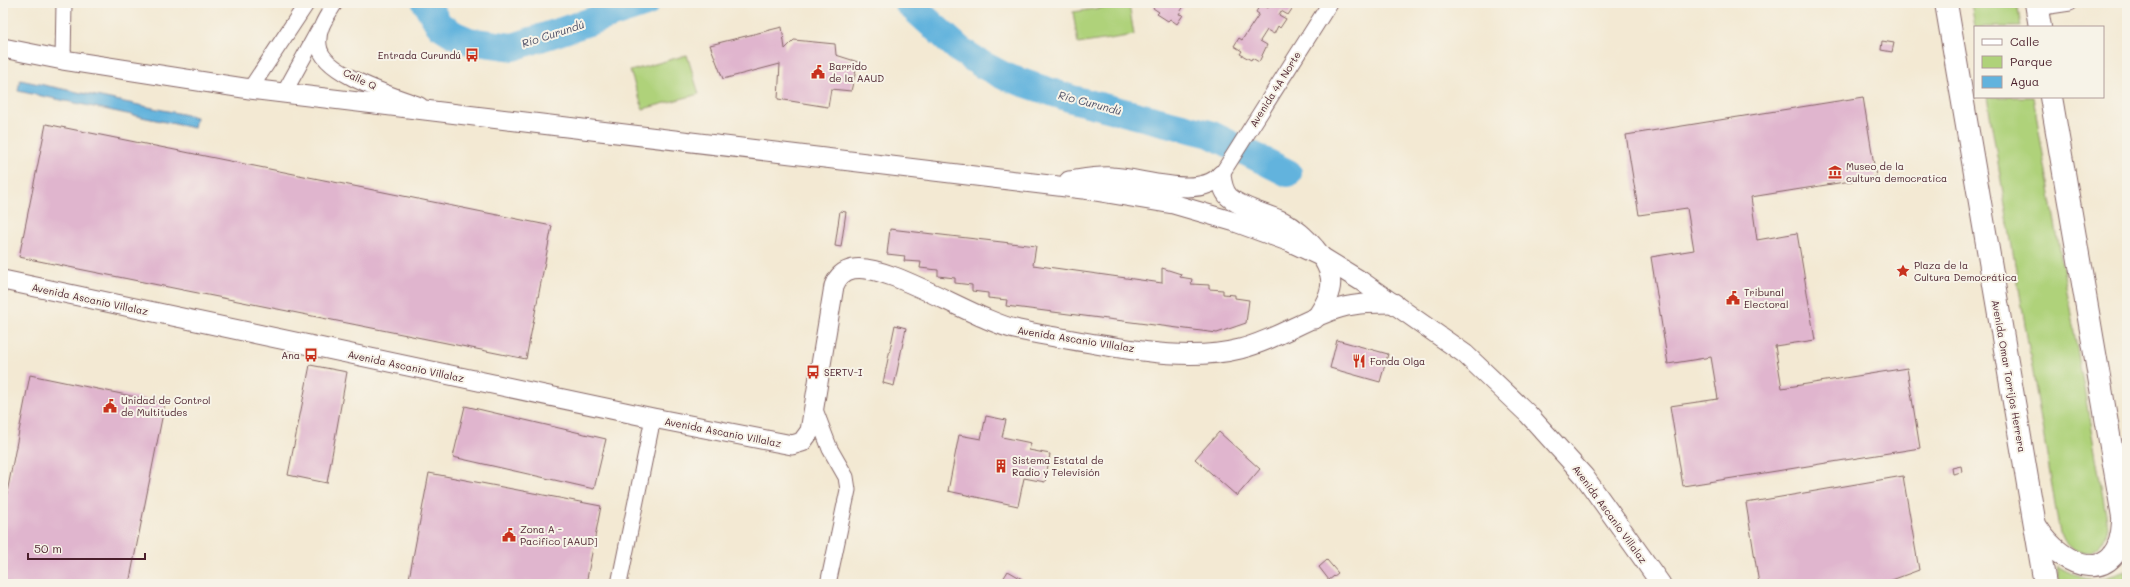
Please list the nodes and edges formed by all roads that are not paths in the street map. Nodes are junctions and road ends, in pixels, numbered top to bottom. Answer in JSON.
{"nodes":[{"id":1,"x":64,"y":3,"type":"edge"},
{"id":2,"x":306,"y":3,"type":"edge"},
{"id":3,"x":335,"y":3,"type":"edge"},
{"id":4,"x":1330,"y":3,"type":"edge"},
{"id":5,"x":2070,"y":3,"type":"edge"},
{"id":6,"x":1946,"y":4,"type":"edge"},
{"id":7,"x":2037,"y":13,"type":"edge"},
{"id":8,"x":321,"y":26,"type":"junction"},
{"id":9,"x":3,"y":48,"type":"edge"},
{"id":10,"x":63,"y":60,"type":"junction"},
{"id":11,"x":250,"y":89,"type":"junction"},
{"id":12,"x":284,"y":93,"type":"junction"},
{"id":13,"x":2051,"y":98,"type":"edge"},
{"id":14,"x":432,"y":110,"type":"junction"},
{"id":15,"x":1223,"y":171,"type":"junction"},
{"id":16,"x":1046,"y":184,"type":"junction"},
{"id":17,"x":1322,"y":257,"type":"junction"},
{"id":18,"x":3,"y":280,"type":"edge"},
{"id":19,"x":1394,"y":303,"type":"junction"},
{"id":20,"x":1315,"y":319,"type":"junction"},
{"id":21,"x":814,"y":407,"type":"junction"},
{"id":22,"x":653,"y":418,"type":"junction"},
{"id":23,"x":2036,"y":527,"type":"junction"},
{"id":24,"x":2125,"y":530,"type":"edge"},
{"id":25,"x":619,"y":584,"type":"edge"},
{"id":26,"x":828,"y":584,"type":"edge"},
{"id":27,"x":1661,"y":584,"type":"edge"},
{"id":28,"x":2045,"y":584,"type":"edge"}],
"edges":[{"from":1,"to":10,"type":"street"},
{"from":2,"to":11,"type":"street"},
{"from":3,"to":8,"type":"street","name":"Calle Q"},
{"from":4,"to":15,"type":"street","name":"Avenida 4A Norte"},
{"from":5,"to":7,"type":"street"},
{"from":6,"to":23,"type":"highway","name":"Avenida Omar Torrijos Herrera"},
{"from":8,"to":12,"type":"street"},
{"from":8,"to":14,"type":"street","name":"Calle Q"},
{"from":9,"to":10,"type":"main road","name":"Avenida Ascanio Villalaz"},
{"from":10,"to":11,"type":"main road","name":"Avenida Ascanio Villalaz"},
{"from":11,"to":12,"type":"main road","name":"Avenida Ascanio Villalaz"},
{"from":12,"to":14,"type":"main road","name":"Avenida Ascanio Villalaz"},
{"from":13,"to":24,"type":"highway"},
{"from":14,"to":16,"type":"main road","name":"Avenida Ascanio Villalaz"},
{"from":15,"to":16,"type":"main road"},
{"from":15,"to":17,"type":"main road"},
{"from":16,"to":17,"type":"main road","name":"Avenida Ascanio Villalaz"},
{"from":17,"to":19,"type":"main road","name":"Avenida Ascanio Villalaz"},
{"from":17,"to":20,"type":"main road"},
{"from":18,"to":22,"type":"main road","name":"Avenida Ascanio Villalaz"},
{"from":19,"to":20,"type":"main road","name":"Avenida Ascanio Villalaz"},
{"from":19,"to":27,"type":"main road","name":"Avenida Ascanio Villalaz"},
{"from":20,"to":21,"type":"main road","name":"Avenida Ascanio Villalaz"},
{"from":21,"to":22,"type":"main road","name":"Avenida Ascanio Villalaz"},
{"from":21,"to":26,"type":"street"},
{"from":22,"to":25,"type":"street"},
{"from":23,"to":24,"type":"highway"},
{"from":23,"to":28,"type":"highway","name":"Avenida Omar Torrijos Herrera"}]}
